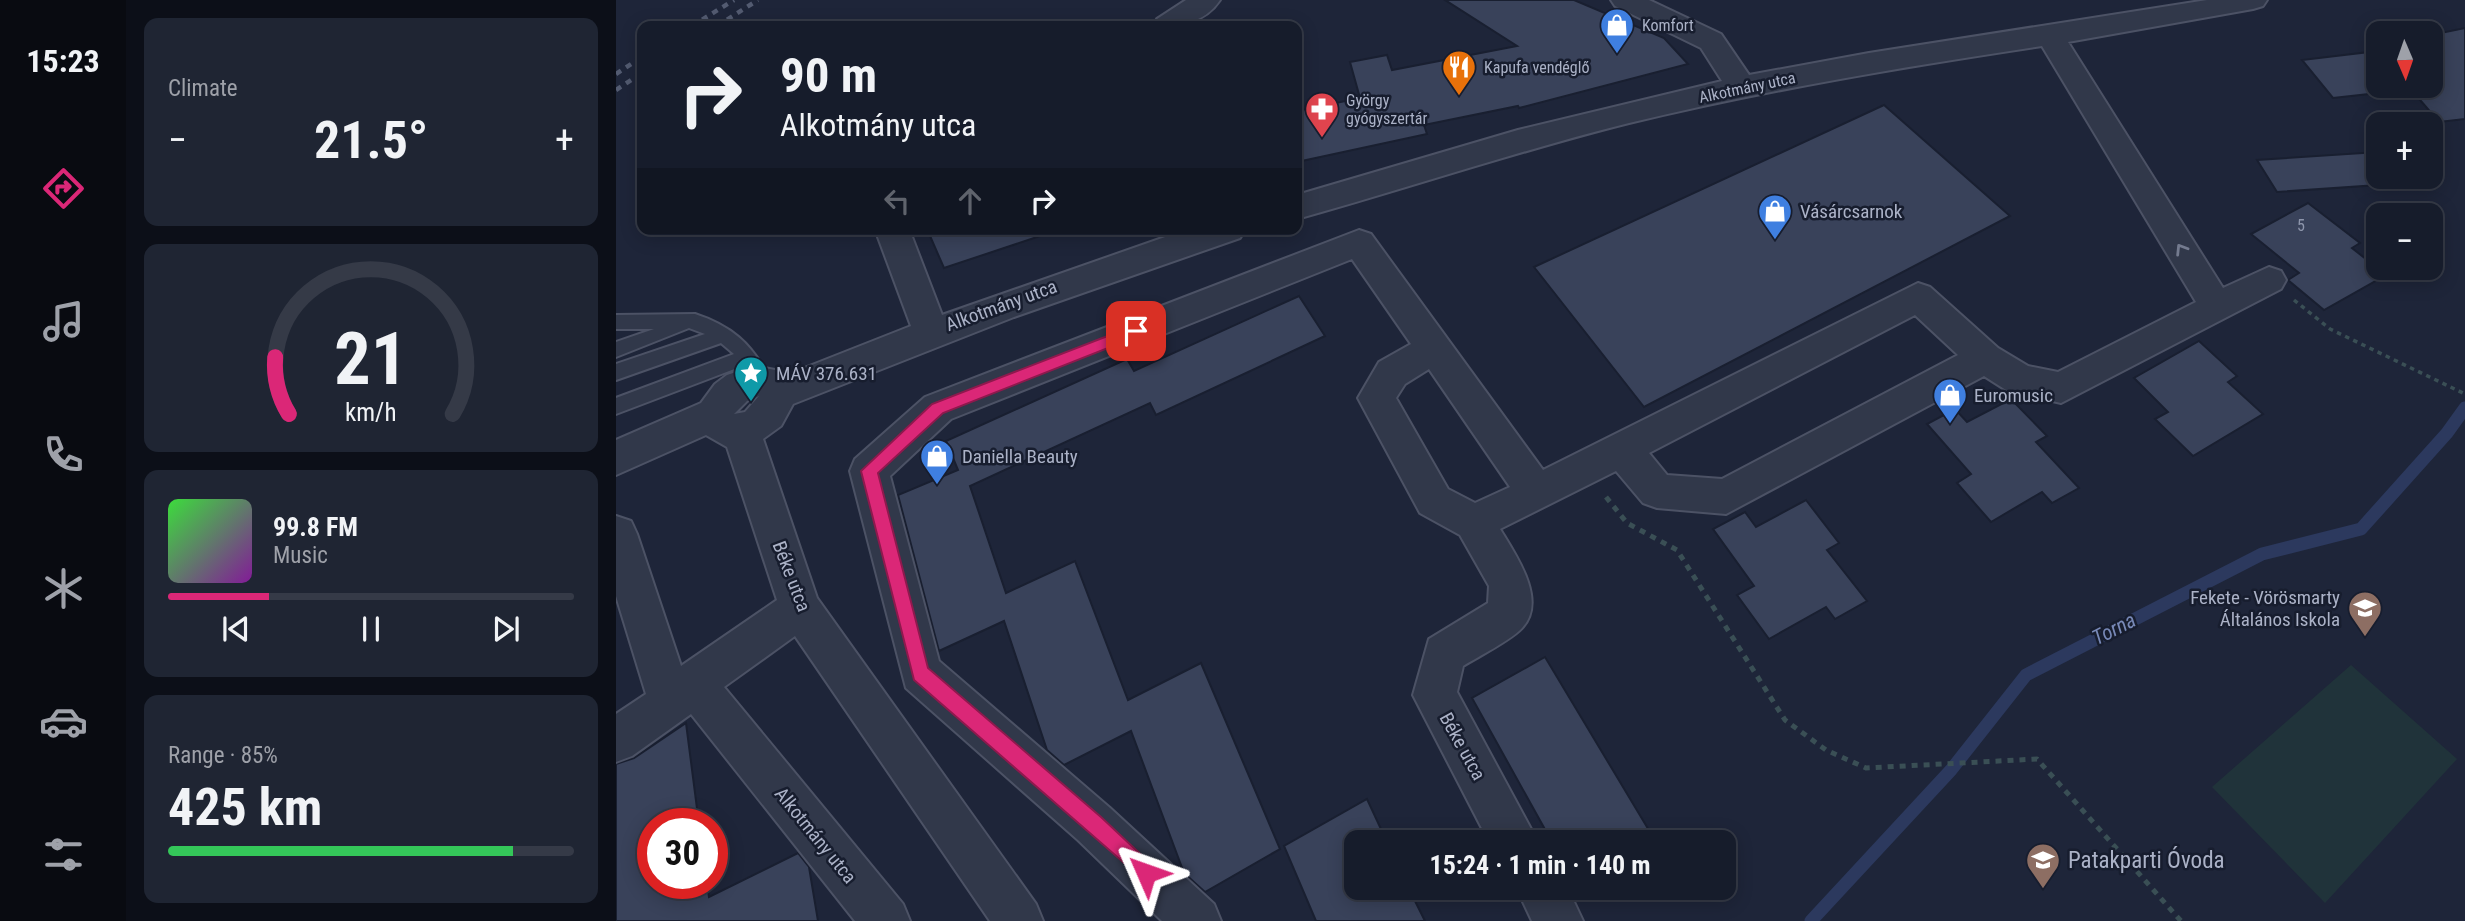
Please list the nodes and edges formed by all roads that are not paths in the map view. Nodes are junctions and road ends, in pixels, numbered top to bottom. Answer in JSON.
{"nodes":[{"id":1,"x":1206,"y":0,"type":"edge"},
{"id":2,"x":1625,"y":0,"type":"edge"},
{"id":3,"x":2143,"y":0,"type":"edge"},
{"id":4,"x":2253,"y":0,"type":"edge"},
{"id":5,"x":2168,"y":18,"type":"junction"},
{"id":6,"x":1174,"y":21,"type":"edge"},
{"id":7,"x":2050,"y":36,"type":"junction"},
{"id":8,"x":1742,"y":87,"type":"junction"},
{"id":9,"x":1334,"y":195,"type":"junction"},
{"id":10,"x":1302,"y":205,"type":"edge"},
{"id":11,"x":894,"y":235,"type":"edge"},
{"id":12,"x":1210,"y":235,"type":"edge"},
{"id":13,"x":1359,"y":243,"type":"junction"},
{"id":14,"x":2269,"y":279,"type":"road end"},
{"id":15,"x":2217,"y":307,"type":"junction"},
{"id":16,"x":695,"y":321,"type":"junction"},
{"id":17,"x":616,"y":322,"type":"edge"},
{"id":18,"x":930,"y":331,"type":"junction"},
{"id":19,"x":724,"y":335,"type":"junction"},
{"id":20,"x":1434,"y":348,"type":"junction"},
{"id":21,"x":616,"y":350,"type":"edge"},
{"id":22,"x":1985,"y":358,"type":"junction"},
{"id":23,"x":616,"y":372,"type":"edge"},
{"id":24,"x":763,"y":377,"type":"junction"},
{"id":25,"x":616,"y":406,"type":"edge"},
{"id":26,"x":728,"y":422,"type":"junction"},
{"id":27,"x":1621,"y":449,"type":"junction"},
{"id":28,"x":616,"y":458,"type":"edge"},
{"id":29,"x":1537,"y":493,"type":"junction"},
{"id":30,"x":1474,"y":522,"type":"junction"},
{"id":31,"x":617,"y":534,"type":"edge"},
{"id":32,"x":800,"y":608,"type":"junction"},
{"id":33,"x":920,"y":673,"type":"junction"},
{"id":34,"x":682,"y":693,"type":"junction"},
{"id":35,"x":870,"y":707,"type":"junction"},
{"id":36,"x":616,"y":740,"type":"edge"},
{"id":37,"x":1508,"y":830,"type":"edge"},
{"id":38,"x":1547,"y":900,"type":"edge"},
{"id":39,"x":886,"y":921,"type":"edge"},
{"id":40,"x":1019,"y":921,"type":"edge"},
{"id":41,"x":1197,"y":921,"type":"edge"},
{"id":42,"x":1559,"y":921,"type":"edge"}],
"edges":[{"from":1,"to":6,"type":"street"},
{"from":2,"to":8,"type":"street"},
{"from":3,"to":5,"type":"street"},
{"from":4,"to":5,"type":"street","name":"Alkotmány utca"},
{"from":5,"to":7,"type":"street","name":"Alkotmány utca"},
{"from":7,"to":8,"type":"street","name":"Alkotmány utca"},
{"from":15,"to":7,"type":"street","one_way":true},
{"from":8,"to":9,"type":"street","name":"Alkotmány utca"},
{"from":9,"to":10,"type":"street","name":"Alkotmány utca"},
{"from":9,"to":13,"type":"street"},
{"from":11,"to":18,"type":"street"},
{"from":12,"to":18,"type":"street","name":"Alkotmány utca"},
{"from":13,"to":20,"type":"street"},
{"from":13,"to":33,"type":"street"},
{"from":14,"to":15,"type":"street"},
{"from":15,"to":22,"type":"street"},
{"from":16,"to":17,"type":"lane"},
{"from":16,"to":19,"type":"lane"},
{"from":16,"to":21,"type":"lane"},
{"from":18,"to":24,"type":"street","name":"Alkotmány utca"},
{"from":19,"to":23,"type":"lane"},
{"from":19,"to":24,"type":"lane"},
{"from":20,"to":29,"type":"street"},
{"from":20,"to":30,"type":"street"},
{"from":22,"to":27,"type":"street"},
{"from":22,"to":27,"type":"street"},
{"from":24,"to":25,"type":"lane"},
{"from":24,"to":26,"type":"street"},
{"from":26,"to":28,"type":"street"},
{"from":26,"to":32,"type":"street","name":"Béke utca"},
{"from":27,"to":29,"type":"street"},
{"from":29,"to":30,"type":"street"},
{"from":30,"to":37,"type":"street","name":"Béke utca"},
{"from":31,"to":34,"type":"street","name":"Alkotmány utca"},
{"from":32,"to":34,"type":"street"},
{"from":32,"to":35,"type":"street","name":"Béke utca"},
{"from":33,"to":35,"type":"street"},
{"from":33,"to":41,"type":"street"},
{"from":34,"to":36,"type":"street"},
{"from":34,"to":39,"type":"street","name":"Alkotmány utca"},
{"from":35,"to":40,"type":"street","name":"Béke utca"},
{"from":38,"to":42,"type":"street"}]}
